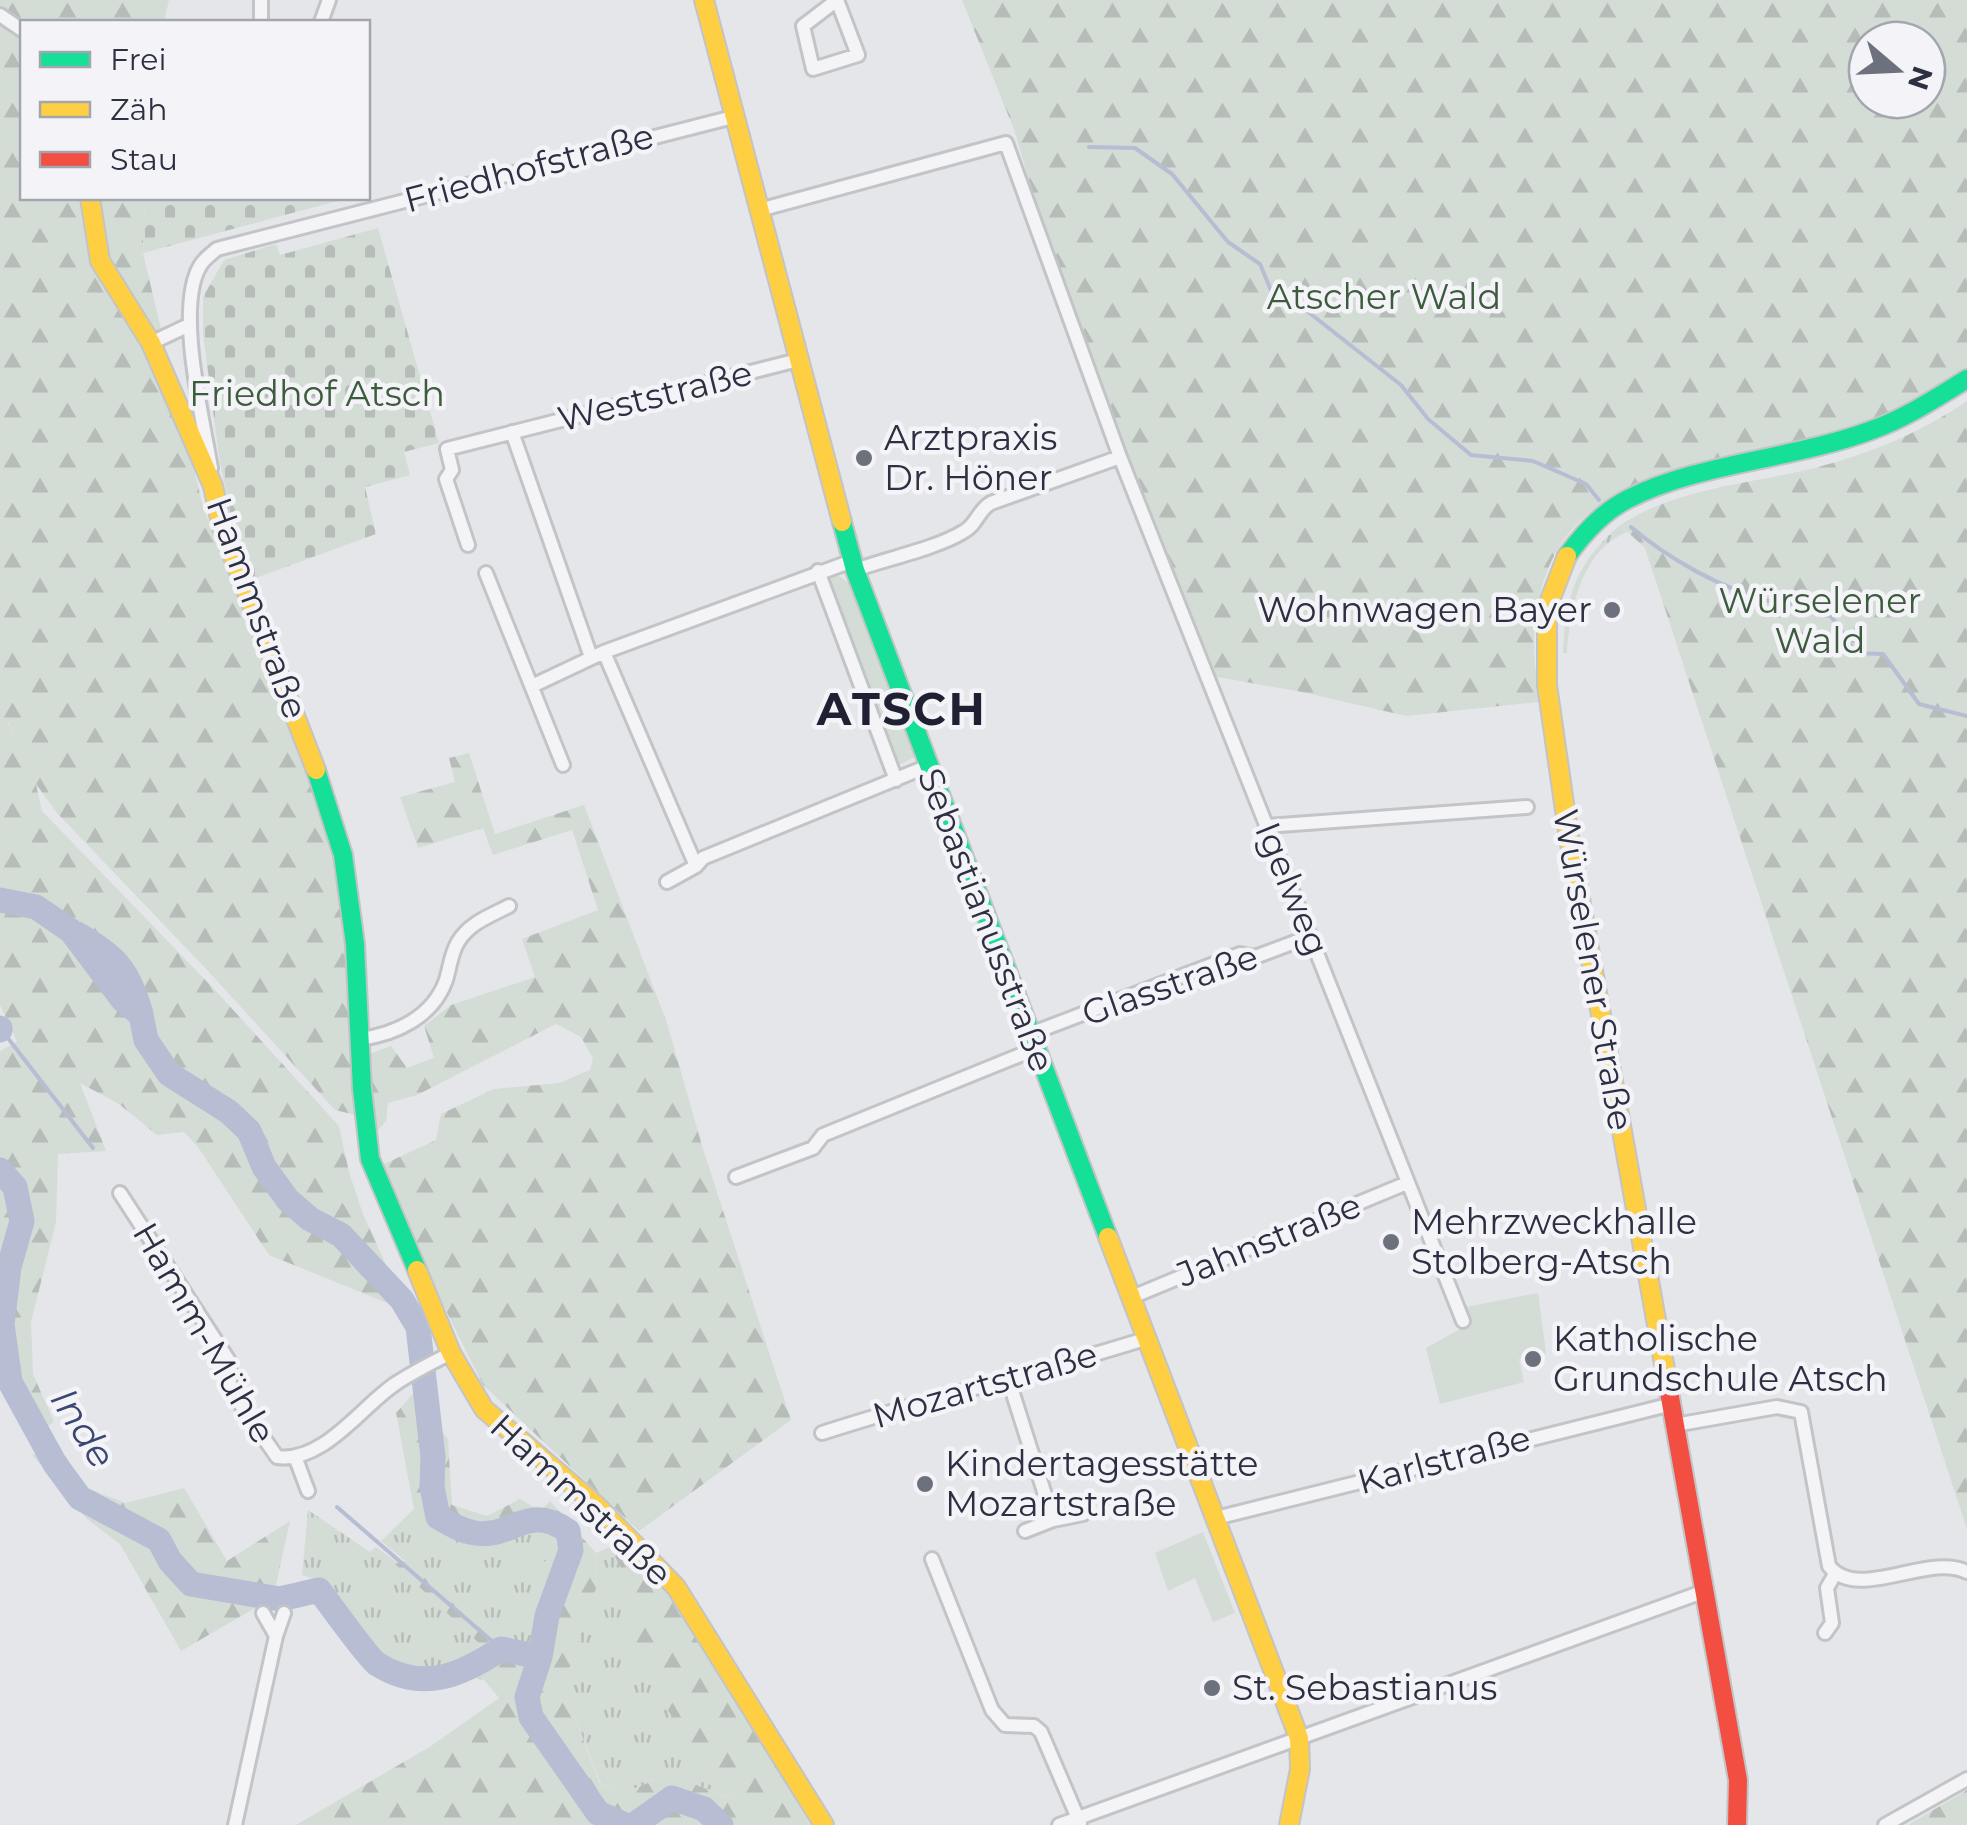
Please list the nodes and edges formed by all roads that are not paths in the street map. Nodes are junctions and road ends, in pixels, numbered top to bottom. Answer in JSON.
{"nodes":[{"id":1,"x":704,"y":0,"type":"edge"},
{"id":2,"x":837,"y":0,"type":"edge"},
{"id":3,"x":733,"y":117,"type":"junction"},
{"id":4,"x":90,"y":200,"type":"edge"},
{"id":5,"x":359,"y":204,"type":"edge"},
{"id":6,"x":758,"y":210,"type":"junction"},
{"id":7,"x":189,"y":324,"type":"junction"},
{"id":8,"x":150,"y":343,"type":"junction"},
{"id":9,"x":798,"y":360,"type":"junction"},
{"id":10,"x":1967,"y":379,"type":"edge"},
{"id":11,"x":512,"y":432,"type":"junction"},
{"id":12,"x":1120,"y":457,"type":"junction"},
{"id":13,"x":214,"y":486,"type":"junction"},
{"id":14,"x":468,"y":545,"type":"dead end"},
{"id":15,"x":853,"y":566,"type":"junction"},
{"id":16,"x":818,"y":571,"type":"junction"},
{"id":17,"x":486,"y":573,"type":"dead end"},
{"id":18,"x":598,"y":654,"type":"junction"},
{"id":19,"x":532,"y":686,"type":"junction"},
{"id":20,"x":562,"y":766,"type":"dead end"},
{"id":21,"x":928,"y":766,"type":"junction"},
{"id":22,"x":896,"y":780,"type":"junction"},
{"id":23,"x":1527,"y":807,"type":"dead end"},
{"id":24,"x":1267,"y":826,"type":"junction"},
{"id":25,"x":696,"y":866,"type":"junction"},
{"id":26,"x":667,"y":882,"type":"dead end"},
{"id":27,"x":509,"y":906,"type":"dead end"},
{"id":28,"x":1311,"y":936,"type":"junction"},
{"id":29,"x":360,"y":1038,"type":"junction"},
{"id":30,"x":1033,"y":1041,"type":"junction"},
{"id":31,"x":736,"y":1177,"type":"dead end"},
{"id":32,"x":1407,"y":1183,"type":"junction"},
{"id":33,"x":120,"y":1193,"type":"dead end"},
{"id":34,"x":1132,"y":1297,"type":"junction"},
{"id":35,"x":1463,"y":1321,"type":"dead end"},
{"id":36,"x":1148,"y":1338,"type":"junction"},
{"id":37,"x":444,"y":1357,"type":"junction"},
{"id":38,"x":1008,"y":1378,"type":"junction"},
{"id":39,"x":1672,"y":1404,"type":"junction"},
{"id":40,"x":1675,"y":1424,"type":"junction"},
{"id":41,"x":822,"y":1433,"type":"dead end"},
{"id":42,"x":296,"y":1460,"type":"junction"},
{"id":43,"x":308,"y":1490,"type":"dead end"},
{"id":44,"x":1084,"y":1514,"type":"dead end"},
{"id":45,"x":1216,"y":1518,"type":"junction"},
{"id":46,"x":1053,"y":1520,"type":"junction"},
{"id":47,"x":1025,"y":1531,"type":"dead end"},
{"id":48,"x":932,"y":1559,"type":"dead end"},
{"id":49,"x":1967,"y":1572,"type":"edge"},
{"id":50,"x":1835,"y":1574,"type":"junction"},
{"id":51,"x":1705,"y":1591,"type":"junction"},
{"id":52,"x":264,"y":1613,"type":"dead end"},
{"id":53,"x":284,"y":1613,"type":"dead end"},
{"id":54,"x":1825,"y":1634,"type":"dead end"},
{"id":55,"x":276,"y":1636,"type":"junction"},
{"id":56,"x":1299,"y":1738,"type":"junction"},
{"id":57,"x":1967,"y":1779,"type":"edge"},
{"id":58,"x":1079,"y":1822,"type":"edge"},
{"id":59,"x":235,"y":1825,"type":"edge"},
{"id":60,"x":824,"y":1825,"type":"edge"},
{"id":61,"x":1059,"y":1825,"type":"edge"},
{"id":62,"x":1289,"y":1825,"type":"edge"},
{"id":63,"x":1737,"y":1825,"type":"edge"},
{"id":64,"x":1885,"y":1825,"type":"edge"}],
"edges":[{"from":1,"to":3,"type":"main road","name":"Sebastianusstraße"},
{"from":2,"to":2,"type":"street"},
{"from":3,"to":5,"type":"street","name":"Friedhofstraße"},
{"from":3,"to":6,"type":"main road","name":"Sebastianusstraße"},
{"from":4,"to":8,"type":"main road","name":"Hammstraße"},
{"from":5,"to":7,"type":"street","name":"Friedhofstraße"},
{"from":6,"to":9,"type":"main road","name":"Sebastianusstraße"},
{"from":6,"to":12,"type":"street","name":"Igelweg"},
{"from":7,"to":8,"type":"street"},
{"from":7,"to":13,"type":"street","name":"Friedhofstraße"},
{"from":8,"to":13,"type":"main road","name":"Hammstraße"},
{"from":9,"to":11,"type":"street","name":"Weststraße"},
{"from":9,"to":15,"type":"main road","name":"Sebastianusstraße"},
{"from":10,"to":39,"type":"main road","name":"Würselener Straße"},
{"from":11,"to":14,"type":"street","name":"Weststraße"},
{"from":11,"to":18,"type":"street","name":"Weststraße"},
{"from":12,"to":15,"type":"street"},
{"from":12,"to":24,"type":"street","name":"Igelweg"},
{"from":13,"to":29,"type":"main road","name":"Hammstraße"},
{"from":15,"to":16,"type":"street"},
{"from":15,"to":21,"type":"main road","name":"Sebastianusstraße"},
{"from":16,"to":18,"type":"street"},
{"from":16,"to":22,"type":"street","name":"Sebastianusstraße"},
{"from":17,"to":19,"type":"street"},
{"from":18,"to":19,"type":"street"},
{"from":18,"to":25,"type":"street","name":"Weststraße"},
{"from":19,"to":20,"type":"street"},
{"from":21,"to":22,"type":"street"},
{"from":21,"to":30,"type":"main road","name":"Sebastianusstraße"},
{"from":22,"to":25,"type":"street"},
{"from":23,"to":24,"type":"street"},
{"from":24,"to":28,"type":"street","name":"Igelweg"},
{"from":25,"to":26,"type":"street"},
{"from":27,"to":29,"type":"street"},
{"from":28,"to":30,"type":"street","name":"Glasstraße"},
{"from":28,"to":32,"type":"street","name":"Igelweg"},
{"from":29,"to":37,"type":"main road","name":"Hammstraße"},
{"from":30,"to":31,"type":"street","name":"Glasstraße"},
{"from":30,"to":34,"type":"main road","name":"Sebastianusstraße"},
{"from":32,"to":34,"type":"street","name":"Jahnstraße"},
{"from":32,"to":35,"type":"street","name":"Igelweg"},
{"from":33,"to":42,"type":"street","name":"Hamm-Mühle"},
{"from":34,"to":36,"type":"main road","name":"Sebastianusstraße"},
{"from":36,"to":38,"type":"street","name":"Mozartstraße"},
{"from":36,"to":45,"type":"main road","name":"Sebastianusstraße"},
{"from":37,"to":42,"type":"street","name":"Hamm-Mühle"},
{"from":37,"to":60,"type":"main road","name":"Hammstraße"},
{"from":38,"to":41,"type":"street","name":"Mozartstraße"},
{"from":38,"to":46,"type":"street"},
{"from":39,"to":40,"type":"main road","name":"Würselener Straße"},
{"from":39,"to":45,"type":"street","name":"Karlstraße"},
{"from":40,"to":50,"type":"street"},
{"from":40,"to":51,"type":"main road","name":"Würselener Straße"},
{"from":42,"to":43,"type":"street","name":"Hamm-Mühle"},
{"from":44,"to":46,"type":"street"},
{"from":45,"to":56,"type":"main road","name":"Sebastianusstraße"},
{"from":46,"to":47,"type":"street"},
{"from":48,"to":58,"type":"street"},
{"from":49,"to":50,"type":"street"},
{"from":50,"to":54,"type":"street"},
{"from":51,"to":56,"type":"street"},
{"from":51,"to":63,"type":"main road","name":"Würselener Straße"},
{"from":52,"to":55,"type":"street"},
{"from":53,"to":55,"type":"street"},
{"from":55,"to":59,"type":"street"},
{"from":56,"to":58,"type":"street"},
{"from":56,"to":62,"type":"main road","name":"Sebastianusstraße"},
{"from":57,"to":64,"type":"street"},
{"from":58,"to":61,"type":"street"}]}
